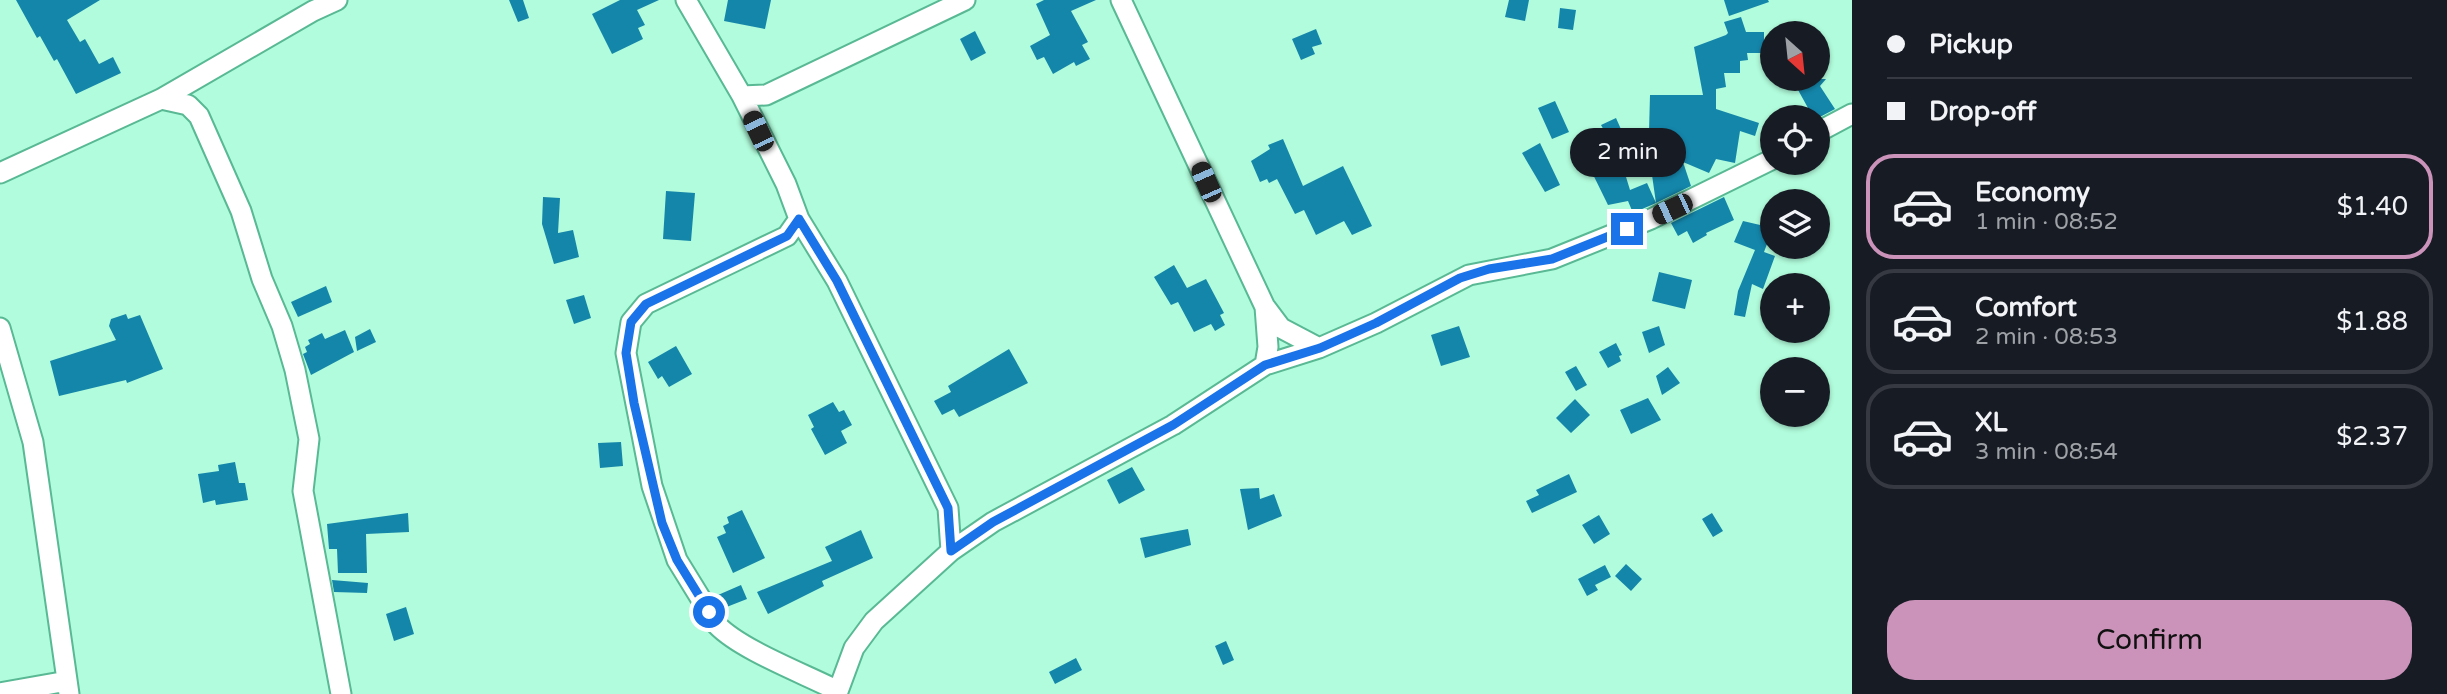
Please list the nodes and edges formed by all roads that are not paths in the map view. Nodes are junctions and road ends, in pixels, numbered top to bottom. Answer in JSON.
{"nodes":[{"id":1,"x":337,"y":0,"type":"edge"},
{"id":2,"x":686,"y":0,"type":"edge"},
{"id":3,"x":965,"y":0,"type":"edge"},
{"id":4,"x":1121,"y":0,"type":"edge"},
{"id":5,"x":742,"y":96,"type":"junction"},
{"id":6,"x":161,"y":99,"type":"junction"},
{"id":7,"x":1852,"y":114,"type":"edge"},
{"id":8,"x":1830,"y":126,"type":"edge"},
{"id":9,"x":1760,"y":165,"type":"edge"},
{"id":10,"x":0,"y":173,"type":"edge"},
{"id":11,"x":799,"y":219,"type":"junction"},
{"id":12,"x":1265,"y":307,"type":"junction"},
{"id":13,"x":0,"y":328,"type":"edge"},
{"id":14,"x":1320,"y":348,"type":"junction"},
{"id":15,"x":1265,"y":365,"type":"junction"},
{"id":16,"x":951,"y":551,"type":"junction"},
{"id":17,"x":68,"y":687,"type":"edge"},
{"id":18,"x":837,"y":692,"type":"edge"},
{"id":19,"x":0,"y":693,"type":"edge"},
{"id":20,"x":341,"y":694,"type":"edge"}],
"edges":[{"from":1,"to":6,"type":"street"},
{"from":2,"to":5,"type":"street"},
{"from":3,"to":5,"type":"street"},
{"from":4,"to":12,"type":"street"},
{"from":5,"to":11,"type":"street"},
{"from":6,"to":10,"type":"street"},
{"from":6,"to":20,"type":"street"},
{"from":7,"to":8,"type":"street"},
{"from":9,"to":14,"type":"street"},
{"from":11,"to":16,"type":"street"},
{"from":11,"to":18,"type":"street"},
{"from":12,"to":14,"type":"street"},
{"from":12,"to":15,"type":"street"},
{"from":13,"to":17,"type":"street"},
{"from":14,"to":15,"type":"street"},
{"from":15,"to":16,"type":"street"},
{"from":16,"to":18,"type":"street"},
{"from":17,"to":19,"type":"street"}]}
